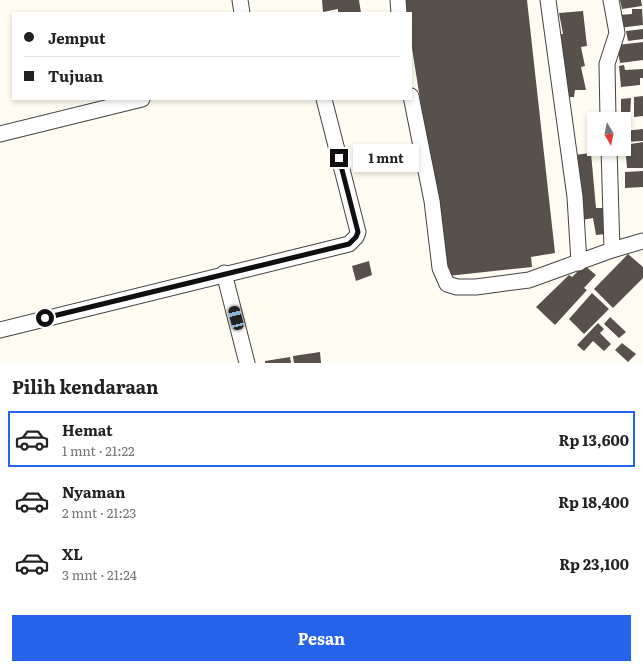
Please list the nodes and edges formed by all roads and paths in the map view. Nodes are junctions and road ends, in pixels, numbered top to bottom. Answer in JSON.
{"nodes":[{"id":1,"x":240,"y":0,"type":"edge"},
{"id":2,"x":398,"y":0,"type":"edge"},
{"id":3,"x":548,"y":0,"type":"edge"},
{"id":4,"x":611,"y":0,"type":"edge"},
{"id":5,"x":242,"y":12,"type":"edge"},
{"id":6,"x":399,"y":12,"type":"edge"},
{"id":7,"x":138,"y":100,"type":"edge"},
{"id":8,"x":324,"y":100,"type":"edge"},
{"id":9,"x":412,"y":100,"type":"edge"},
{"id":10,"x":608,"y":112,"type":"edge"},
{"id":11,"x":0,"y":134,"type":"edge"},
{"id":12,"x":609,"y":156,"type":"edge"},
{"id":13,"x":643,"y":241,"type":"edge"},
{"id":14,"x":612,"y":250,"type":"junction"},
{"id":15,"x":579,"y":263,"type":"junction"},
{"id":16,"x":224,"y":273,"type":"junction"},
{"id":17,"x":0,"y":330,"type":"edge"},
{"id":18,"x":247,"y":363,"type":"edge"}],
"edges":[{"from":1,"to":5,"type":"lane"},
{"from":2,"to":6,"type":"lane"},
{"from":3,"to":15,"type":"lane"},
{"from":4,"to":10,"type":"lane"},
{"from":7,"to":11,"type":"lane"},
{"from":8,"to":16,"type":"lane"},
{"from":9,"to":15,"type":"lane"},
{"from":12,"to":14,"type":"lane"},
{"from":13,"to":14,"type":"lane"},
{"from":14,"to":15,"type":"lane"},
{"from":16,"to":17,"type":"lane"},
{"from":16,"to":18,"type":"lane"}]}
